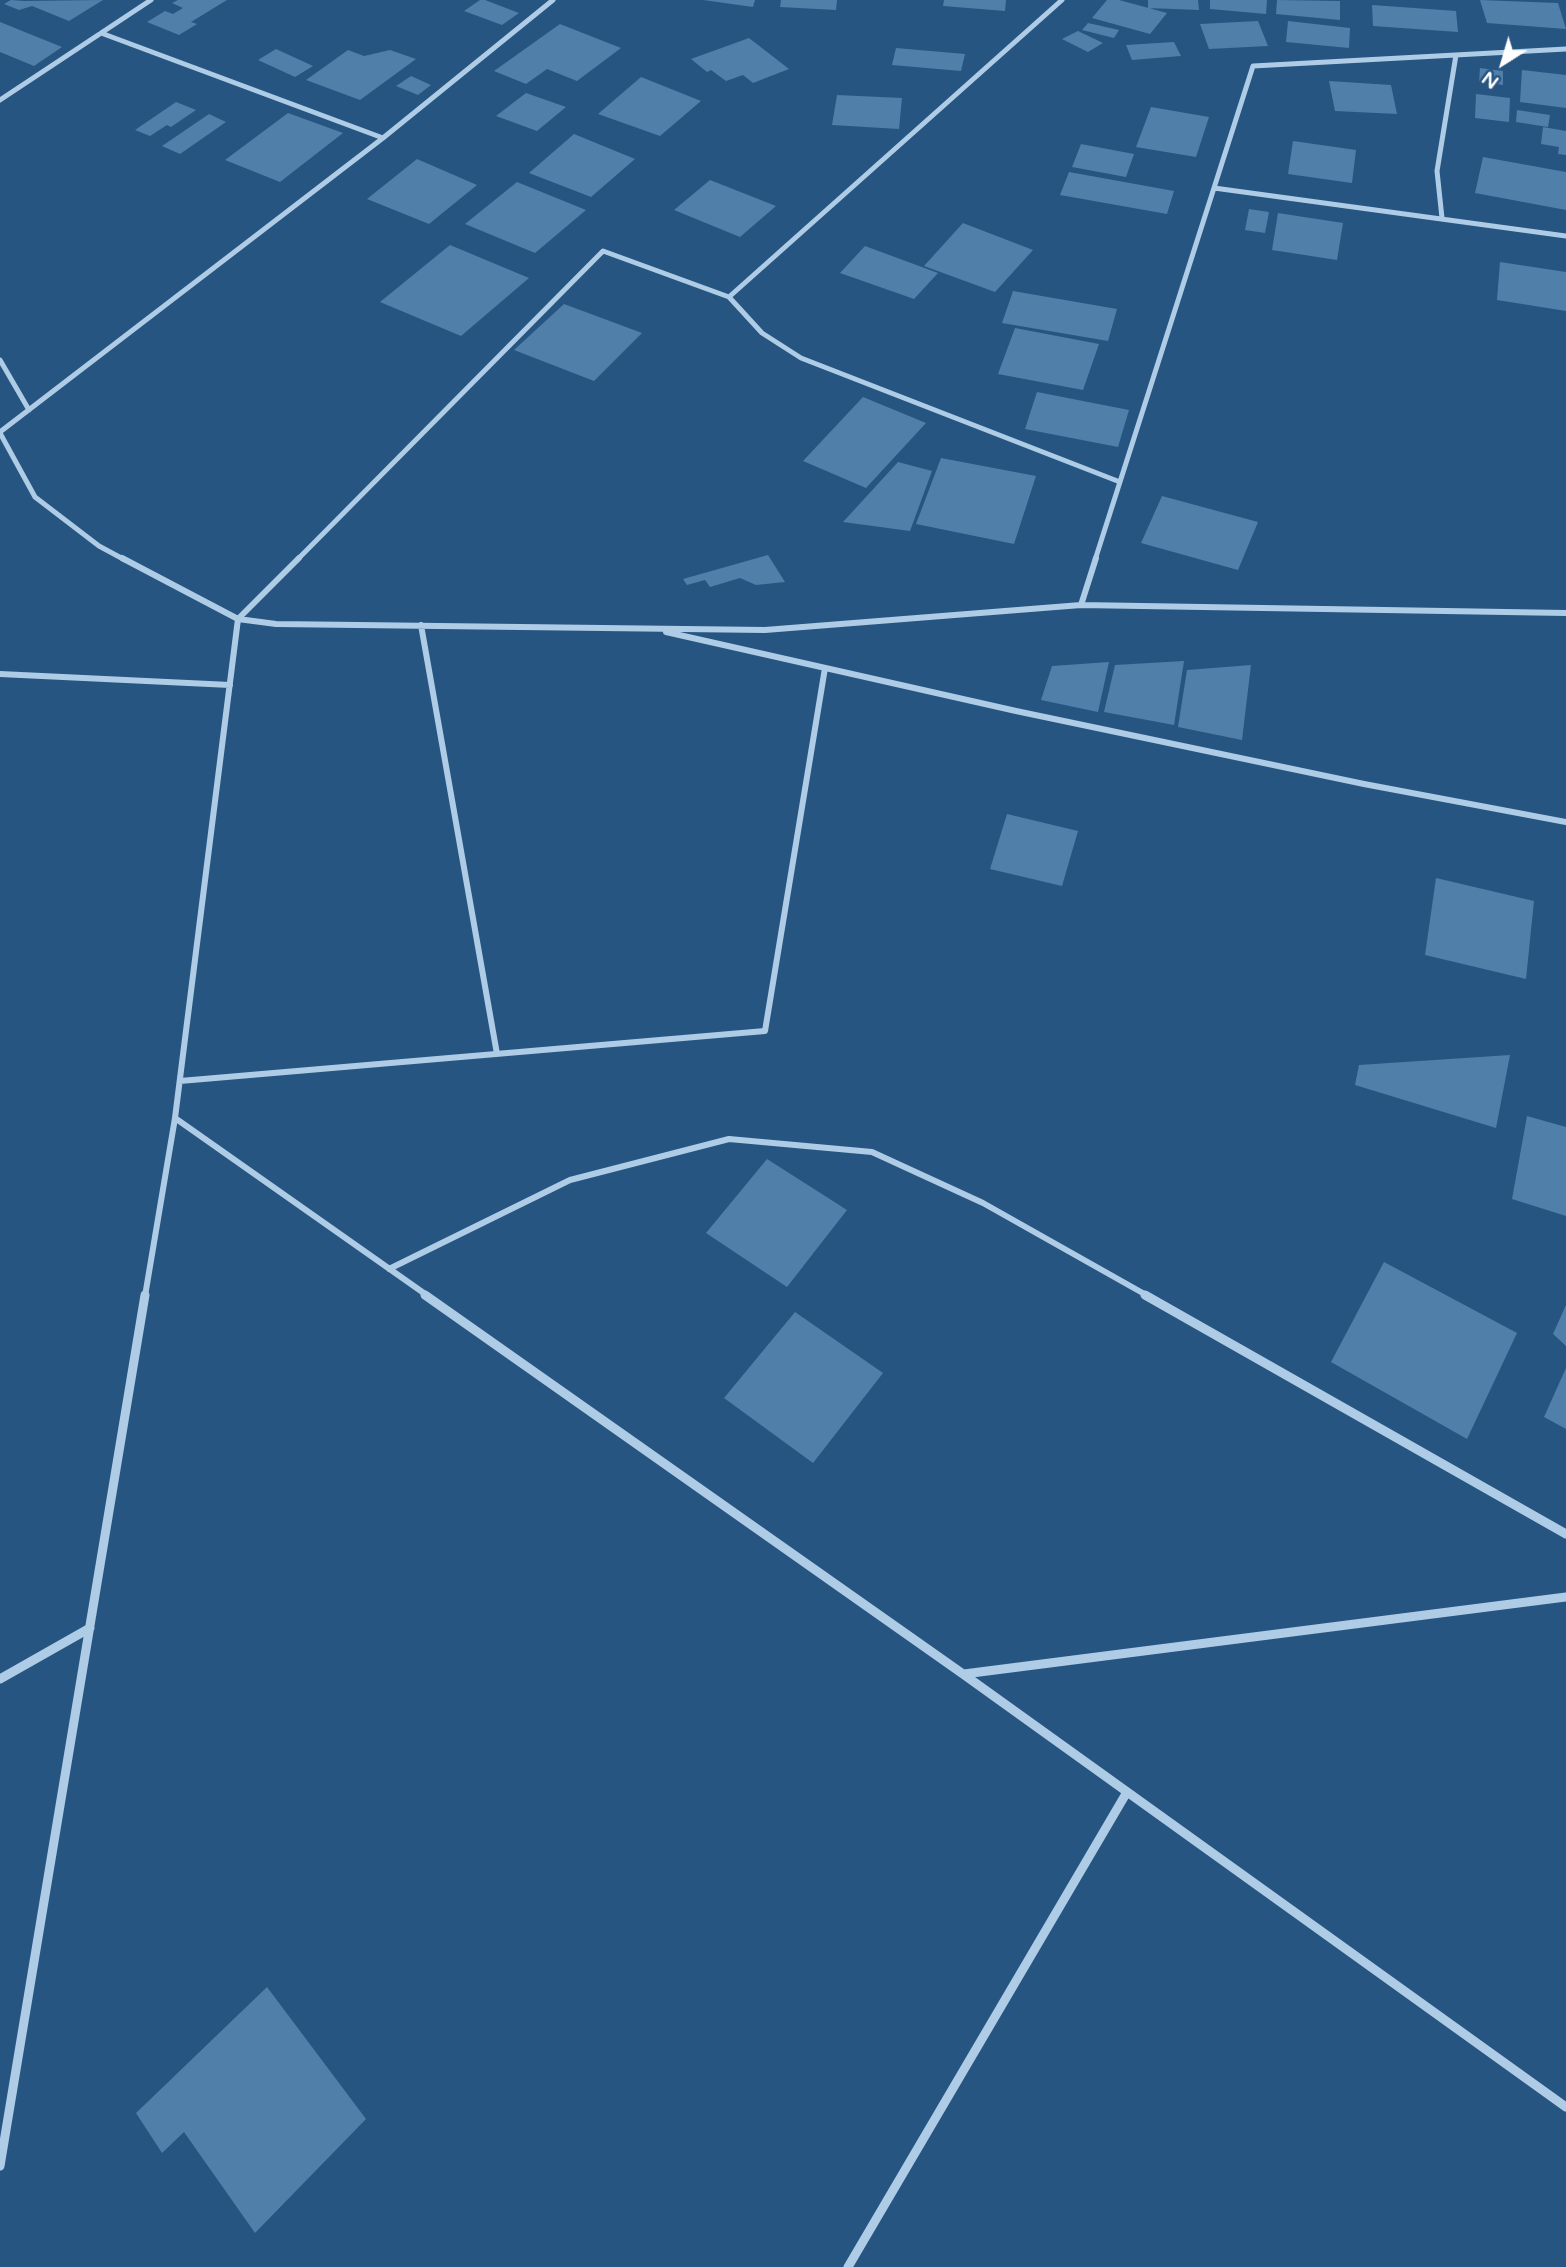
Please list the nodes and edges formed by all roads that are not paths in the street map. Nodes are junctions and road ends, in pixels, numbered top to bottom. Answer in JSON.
{"nodes":[{"id":1,"x":150,"y":0,"type":"edge"},
{"id":2,"x":553,"y":0,"type":"edge"},
{"id":3,"x":1062,"y":0,"type":"edge"},
{"id":4,"x":102,"y":33,"type":"junction"},
{"id":5,"x":1566,"y":49,"type":"edge"},
{"id":6,"x":1456,"y":55,"type":"junction"},
{"id":7,"x":0,"y":100,"type":"edge"},
{"id":8,"x":383,"y":138,"type":"junction"},
{"id":9,"x":1214,"y":188,"type":"junction"},
{"id":10,"x":1442,"y":218,"type":"junction"},
{"id":11,"x":1566,"y":236,"type":"edge"},
{"id":12,"x":729,"y":297,"type":"junction"},
{"id":13,"x":0,"y":360,"type":"edge"},
{"id":14,"x":29,"y":410,"type":"junction"},
{"id":15,"x":0,"y":433,"type":"edge"},
{"id":16,"x":1120,"y":482,"type":"junction"},
{"id":17,"x":1081,"y":605,"type":"junction"},
{"id":18,"x":1566,"y":613,"type":"edge"},
{"id":19,"x":238,"y":620,"type":"junction"},
{"id":20,"x":421,"y":625,"type":"junction"},
{"id":21,"x":651,"y":628,"type":"junction"},
{"id":22,"x":825,"y":668,"type":"junction"},
{"id":23,"x":0,"y":674,"type":"edge"},
{"id":24,"x":230,"y":685,"type":"junction"},
{"id":25,"x":1566,"y":822,"type":"edge"},
{"id":26,"x":497,"y":1055,"type":"junction"},
{"id":27,"x":180,"y":1081,"type":"junction"},
{"id":28,"x":175,"y":1118,"type":"junction"},
{"id":29,"x":389,"y":1269,"type":"junction"},
{"id":30,"x":1566,"y":1534,"type":"edge"},
{"id":31,"x":1566,"y":1597,"type":"edge"},
{"id":32,"x":90,"y":1628,"type":"junction"},
{"id":33,"x":963,"y":1674,"type":"junction"},
{"id":34,"x":0,"y":1679,"type":"edge"},
{"id":35,"x":1127,"y":1792,"type":"junction"},
{"id":36,"x":1566,"y":2107,"type":"edge"},
{"id":37,"x":0,"y":2166,"type":"edge"},
{"id":38,"x":848,"y":2267,"type":"edge"}],
"edges":[{"from":1,"to":4,"type":"street"},
{"from":2,"to":8,"type":"street"},
{"from":3,"to":12,"type":"street"},
{"from":4,"to":7,"type":"street"},
{"from":4,"to":8,"type":"street"},
{"from":5,"to":6,"type":"street"},
{"from":6,"to":9,"type":"street"},
{"from":6,"to":10,"type":"street"},
{"from":8,"to":14,"type":"street"},
{"from":9,"to":10,"type":"street"},
{"from":9,"to":16,"type":"street"},
{"from":10,"to":11,"type":"street"},
{"from":12,"to":16,"type":"street"},
{"from":12,"to":19,"type":"street"},
{"from":13,"to":14,"type":"street"},
{"from":14,"to":15,"type":"street"},
{"from":15,"to":19,"type":"street"},
{"from":16,"to":17,"type":"street"},
{"from":17,"to":18,"type":"street"},
{"from":17,"to":21,"type":"street"},
{"from":19,"to":20,"type":"street"},
{"from":19,"to":24,"type":"street"},
{"from":20,"to":21,"type":"street"},
{"from":20,"to":26,"type":"street"},
{"from":21,"to":22,"type":"street"},
{"from":22,"to":25,"type":"street"},
{"from":22,"to":26,"type":"street"},
{"from":23,"to":24,"type":"street"},
{"from":24,"to":27,"type":"street"},
{"from":26,"to":27,"type":"street"},
{"from":27,"to":28,"type":"street"},
{"from":28,"to":29,"type":"street"},
{"from":28,"to":32,"type":"street"},
{"from":29,"to":30,"type":"street"},
{"from":29,"to":33,"type":"street"},
{"from":31,"to":33,"type":"street"},
{"from":32,"to":34,"type":"street"},
{"from":32,"to":37,"type":"street"},
{"from":33,"to":35,"type":"street"},
{"from":35,"to":36,"type":"street"},
{"from":35,"to":38,"type":"street"}]}
